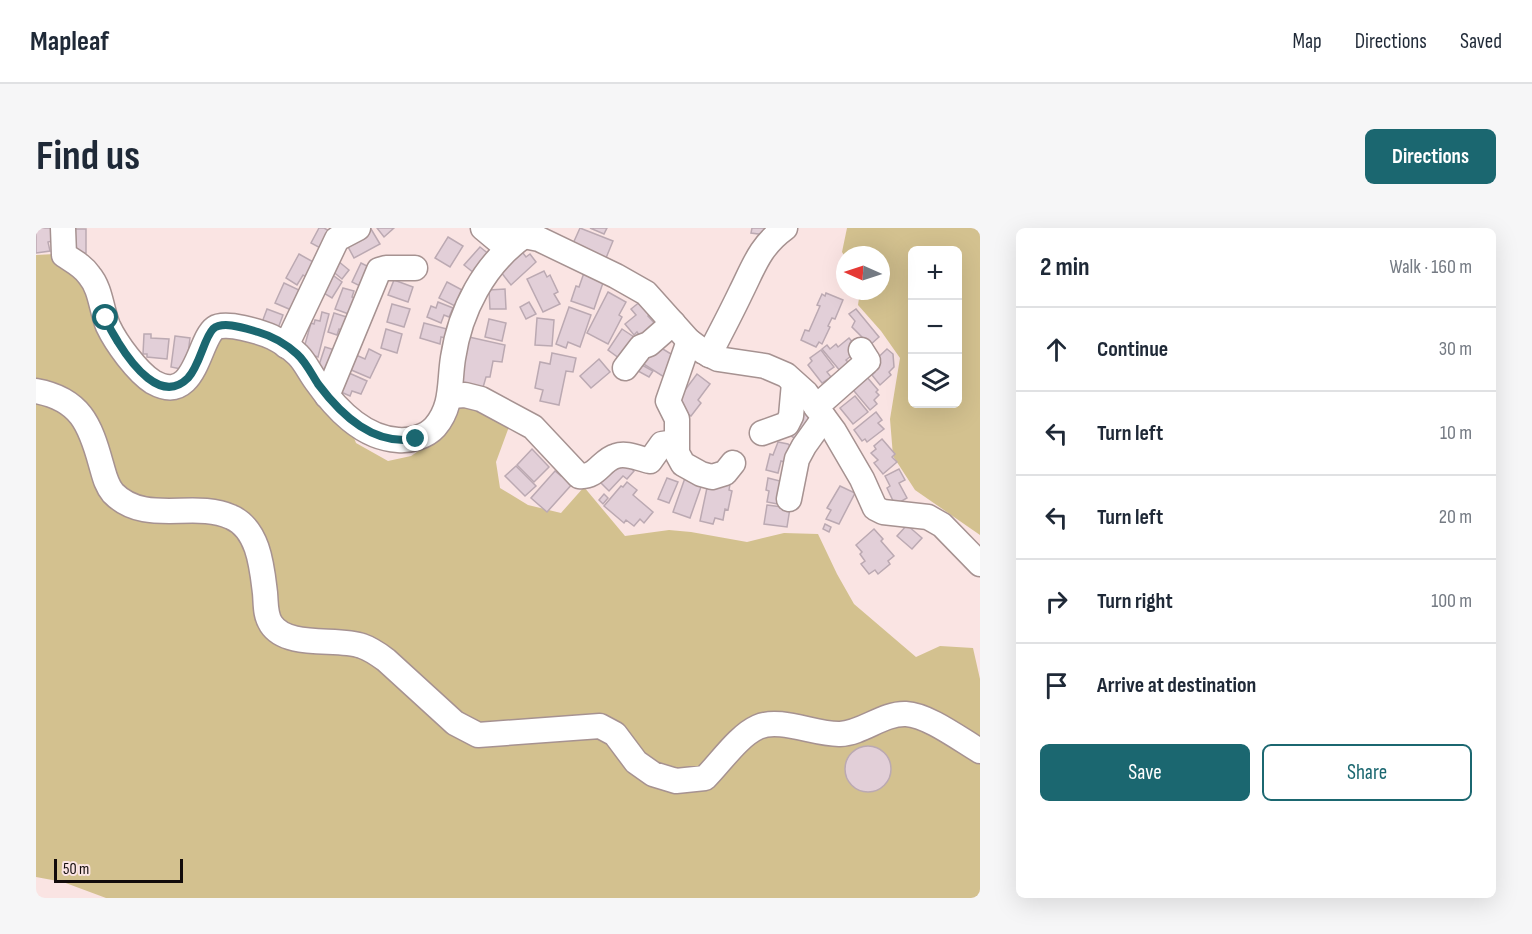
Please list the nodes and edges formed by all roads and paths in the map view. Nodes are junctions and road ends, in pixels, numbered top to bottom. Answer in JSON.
{"nodes":[{"id":1,"x":63,"y":228,"type":"edge"},
{"id":2,"x":358,"y":228,"type":"edge"},
{"id":3,"x":483,"y":228,"type":"edge"},
{"id":4,"x":785,"y":228,"type":"edge"},
{"id":5,"x":513,"y":237,"type":"edge"},
{"id":6,"x":415,"y":268,"type":"dead end"},
{"id":7,"x":673,"y":323,"type":"junction"},
{"id":8,"x":689,"y":341,"type":"junction"},
{"id":9,"x":286,"y":346,"type":"junction"},
{"id":10,"x":861,"y":350,"type":"dead end"},
{"id":11,"x":709,"y":355,"type":"junction"},
{"id":12,"x":625,"y":368,"type":"dead end"},
{"id":13,"x":794,"y":382,"type":"junction"},
{"id":14,"x":36,"y":391,"type":"edge"},
{"id":15,"x":327,"y":396,"type":"junction"},
{"id":16,"x":451,"y":396,"type":"junction"},
{"id":17,"x":820,"y":412,"type":"junction"},
{"id":18,"x":762,"y":433,"type":"dead end"},
{"id":19,"x":676,"y":442,"type":"junction"},
{"id":20,"x":733,"y":463,"type":"dead end"},
{"id":21,"x":789,"y":499,"type":"dead end"},
{"id":22,"x":980,"y":564,"type":"edge"},
{"id":23,"x":980,"y":751,"type":"edge"}],
"edges":[{"from":1,"to":9,"type":"street"},
{"from":2,"to":9,"type":"street"},
{"from":3,"to":5,"type":"street"},
{"from":4,"to":11,"type":"street"},
{"from":5,"to":7,"type":"street"},
{"from":5,"to":16,"type":"street"},
{"from":6,"to":15,"type":"street"},
{"from":7,"to":8,"type":"street"},
{"from":7,"to":12,"type":"street"},
{"from":8,"to":11,"type":"street"},
{"from":8,"to":19,"type":"street"},
{"from":9,"to":15,"type":"street"},
{"from":10,"to":17,"type":"street"},
{"from":11,"to":13,"type":"street"},
{"from":13,"to":17,"type":"street"},
{"from":13,"to":18,"type":"street"},
{"from":14,"to":23,"type":"street"},
{"from":15,"to":16,"type":"street"},
{"from":16,"to":19,"type":"street"},
{"from":17,"to":21,"type":"street"},
{"from":17,"to":22,"type":"street"},
{"from":19,"to":20,"type":"street"}]}
